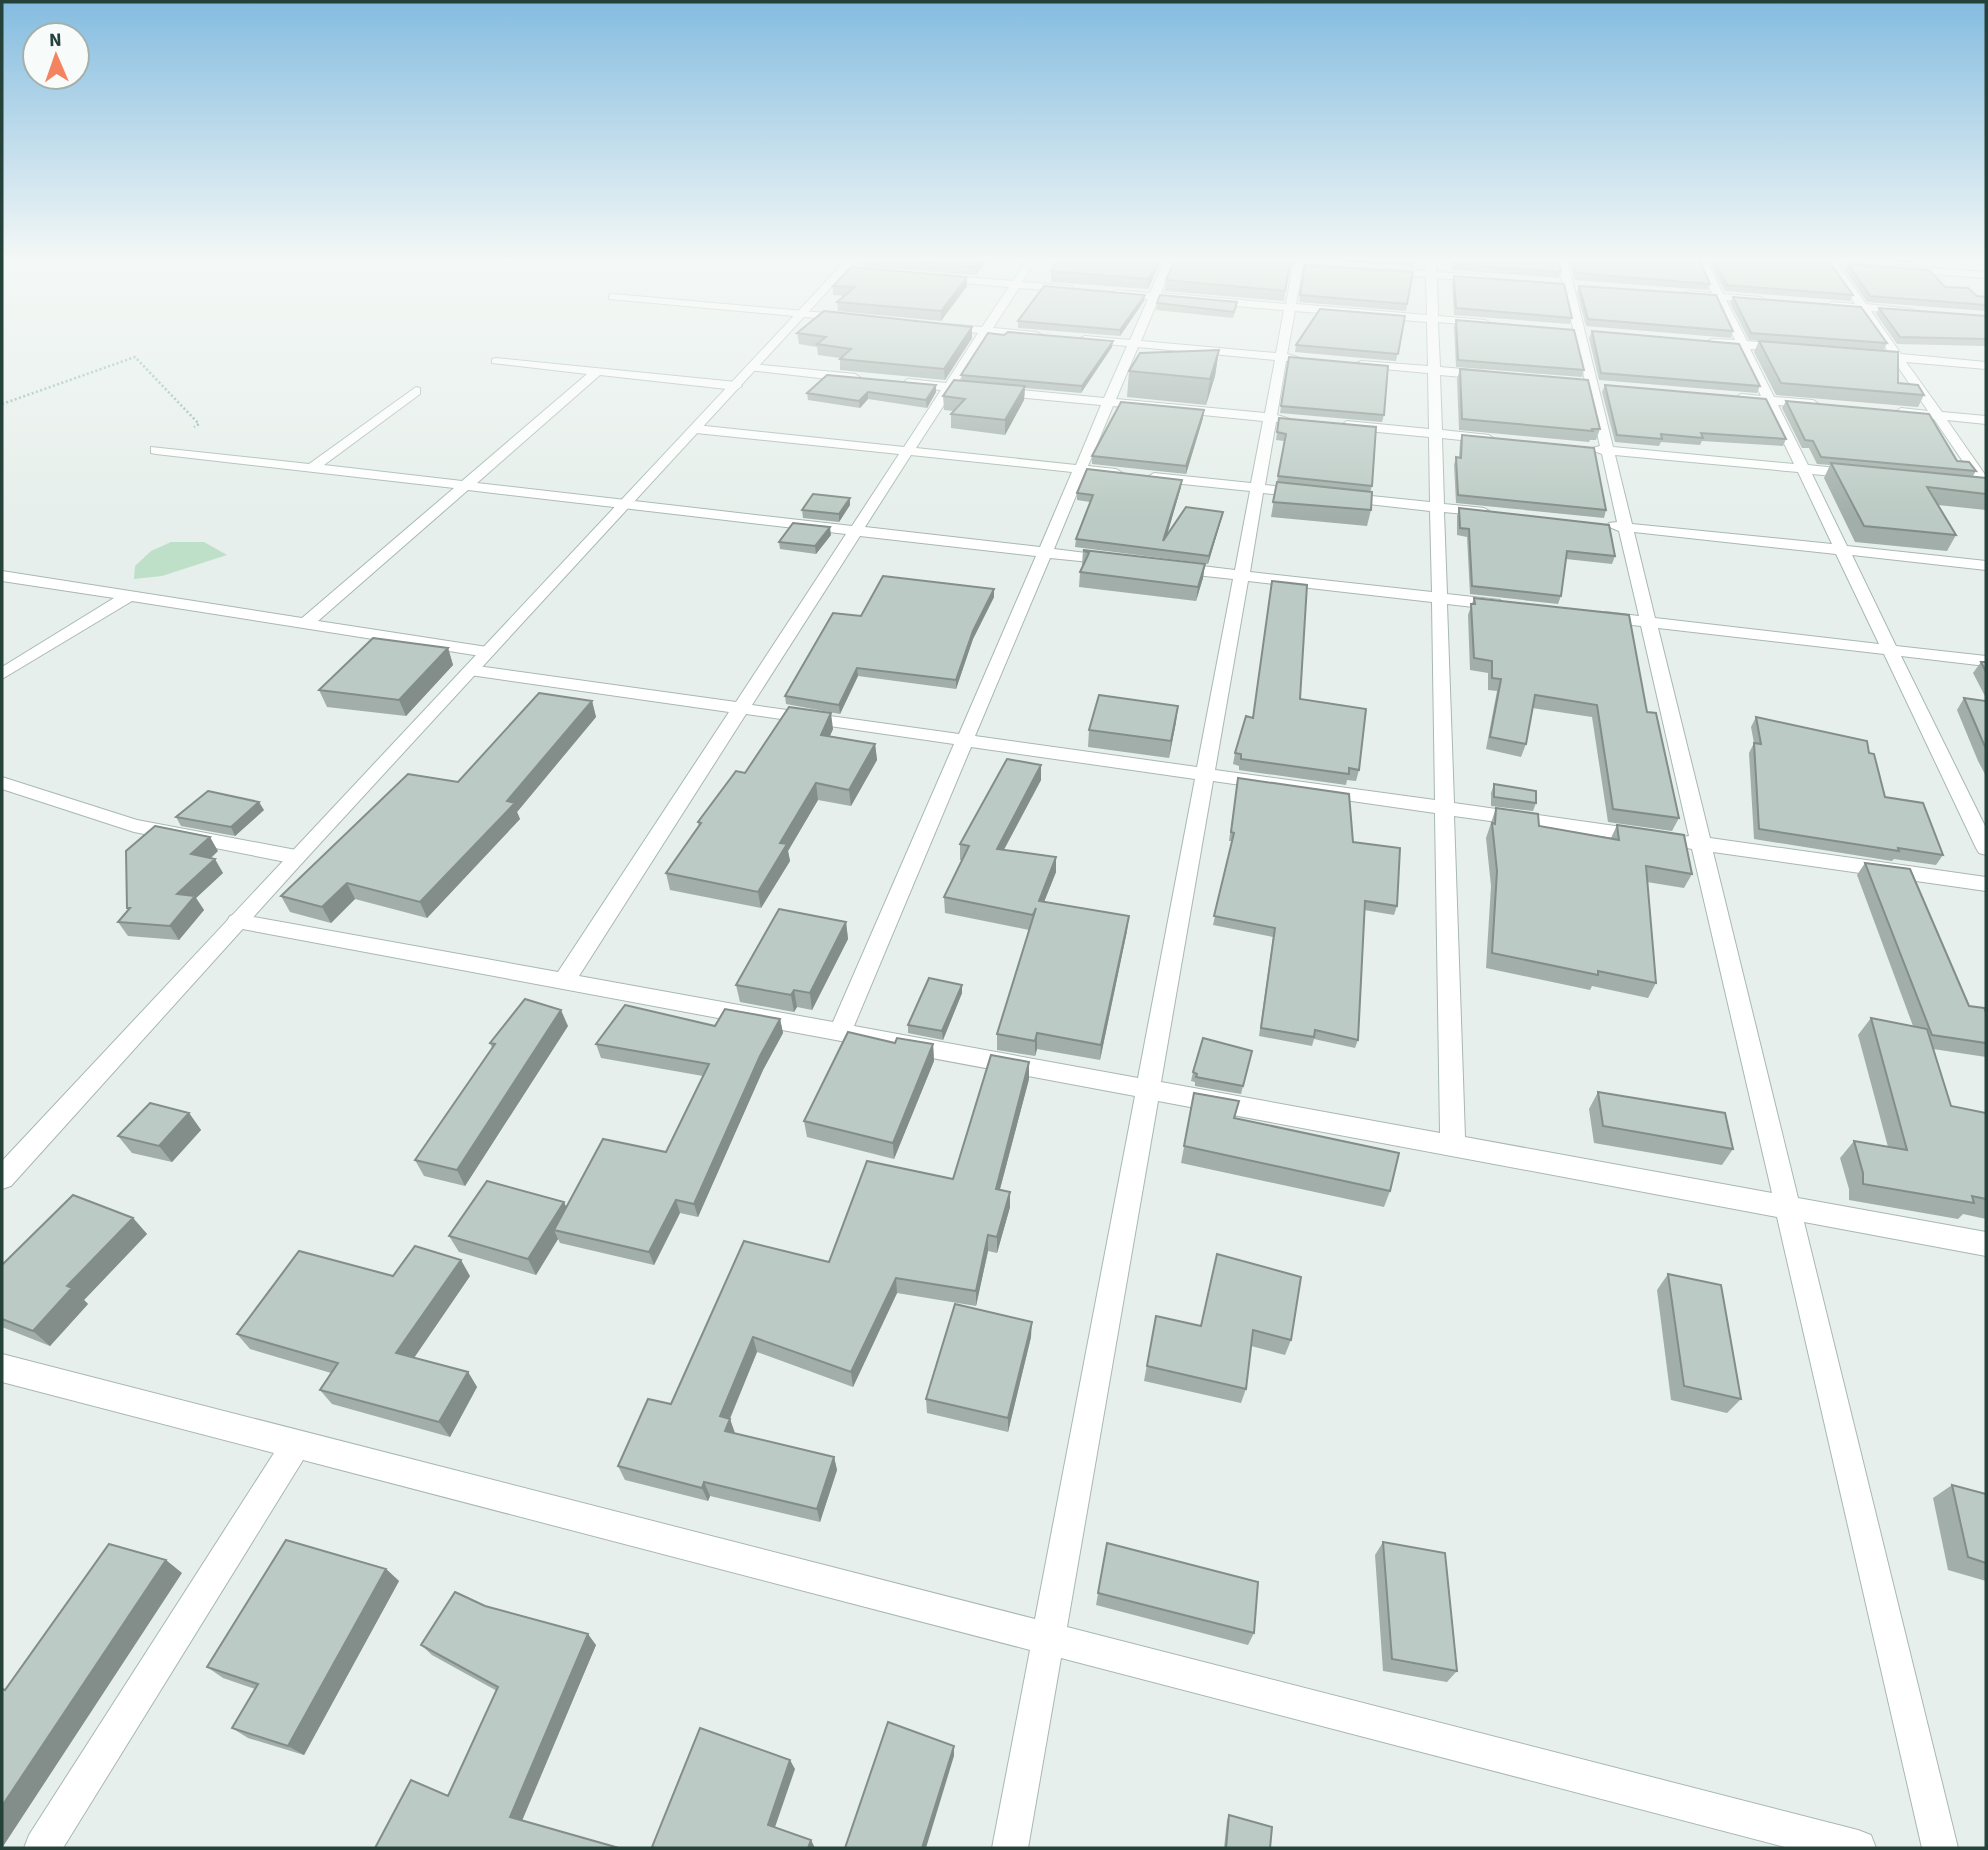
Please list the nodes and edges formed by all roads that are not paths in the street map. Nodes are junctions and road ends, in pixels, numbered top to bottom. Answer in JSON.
{"nodes":[{"id":1,"x":773,"y":345,"type":"edge"},
{"id":2,"x":976,"y":345,"type":"edge"},
{"id":3,"x":1133,"y":345,"type":"edge"},
{"id":4,"x":1149,"y":345,"type":"edge"},
{"id":5,"x":1283,"y":345,"type":"edge"},
{"id":6,"x":1434,"y":345,"type":"edge"},
{"id":7,"x":1583,"y":345,"type":"edge"},
{"id":8,"x":1742,"y":345,"type":"edge"},
{"id":9,"x":1746,"y":345,"type":"edge"},
{"id":10,"x":1889,"y":345,"type":"edge"},
{"id":11,"x":1794,"y":349,"type":"edge"},
{"id":12,"x":1859,"y":355,"type":"edge"},
{"id":13,"x":1281,"y":357,"type":"junction"},
{"id":14,"x":1898,"y":358,"type":"junction"},
{"id":15,"x":1309,"y":359,"type":"edge"},
{"id":16,"x":496,"y":361,"type":"dead end"},
{"id":17,"x":1351,"y":363,"type":"edge"},
{"id":18,"x":1986,"y":365,"type":"edge"},
{"id":19,"x":753,"y":368,"type":"junction"},
{"id":20,"x":1434,"y":370,"type":"junction"},
{"id":21,"x":597,"y":372,"type":"junction"},
{"id":22,"x":1500,"y":376,"type":"edge"},
{"id":23,"x":871,"y":379,"type":"edge"},
{"id":24,"x":897,"y":382,"type":"edge"},
{"id":25,"x":736,"y":386,"type":"junction"},
{"id":26,"x":950,"y":387,"type":"junction"},
{"id":27,"x":416,"y":391,"type":"dead end"},
{"id":28,"x":1728,"y":397,"type":"edge"},
{"id":29,"x":1769,"y":400,"type":"junction"},
{"id":30,"x":1109,"y":402,"type":"junction"},
{"id":31,"x":1821,"y":405,"type":"edge"},
{"id":32,"x":1886,"y":411,"type":"edge"},
{"id":33,"x":1938,"y":415,"type":"junction"},
{"id":34,"x":1270,"y":418,"type":"junction"},
{"id":35,"x":1986,"y":420,"type":"edge"},
{"id":36,"x":1298,"y":421,"type":"edge"},
{"id":37,"x":1339,"y":424,"type":"edge"},
{"id":38,"x":696,"y":429,"type":"junction"},
{"id":39,"x":1435,"y":434,"type":"junction"},
{"id":40,"x":1502,"y":440,"type":"edge"},
{"id":41,"x":1581,"y":448,"type":"edge"},
{"id":42,"x":156,"y":450,"type":"road end"},
{"id":43,"x":1608,"y":450,"type":"junction"},
{"id":44,"x":908,"y":452,"type":"junction"},
{"id":45,"x":312,"y":468,"type":"junction"},
{"id":46,"x":1803,"y":469,"type":"junction"},
{"id":47,"x":1080,"y":470,"type":"junction"},
{"id":48,"x":1868,"y":475,"type":"edge"},
{"id":49,"x":465,"y":485,"type":"junction"},
{"id":50,"x":1982,"y":486,"type":"edge"},
{"id":51,"x":1258,"y":488,"type":"junction"},
{"id":52,"x":626,"y":504,"type":"junction"},
{"id":53,"x":1437,"y":507,"type":"junction"},
{"id":54,"x":1505,"y":514,"type":"edge"},
{"id":55,"x":1599,"y":524,"type":"edge"},
{"id":56,"x":1626,"y":527,"type":"junction"},
{"id":57,"x":856,"y":531,"type":"junction"},
{"id":58,"x":1842,"y":550,"type":"junction"},
{"id":59,"x":1045,"y":552,"type":"junction"},
{"id":60,"x":1123,"y":562,"type":"edge"},
{"id":61,"x":1986,"y":565,"type":"edge"},
{"id":62,"x":1162,"y":566,"type":"edge"},
{"id":63,"x":1240,"y":575,"type":"junction"},
{"id":64,"x":2,"y":576,"type":"edge"},
{"id":65,"x":129,"y":596,"type":"junction"},
{"id":66,"x":1439,"y":598,"type":"junction"},
{"id":67,"x":1518,"y":607,"type":"edge"},
{"id":68,"x":1583,"y":615,"type":"edge"},
{"id":69,"x":1649,"y":622,"type":"junction"},
{"id":70,"x":304,"y":624,"type":"junction"},
{"id":71,"x":1891,"y":650,"type":"junction"},
{"id":72,"x":487,"y":652,"type":"junction"},
{"id":73,"x":1986,"y":661,"type":"edge"},
{"id":74,"x":470,"y":670,"type":"junction"},
{"id":75,"x":2,"y":674,"type":"edge"},
{"id":76,"x":741,"y":708,"type":"junction"},
{"id":77,"x":965,"y":740,"type":"junction"},
{"id":78,"x":1206,"y":773,"type":"junction"},
{"id":79,"x":2,"y":783,"type":"edge"},
{"id":80,"x":1444,"y":807,"type":"junction"},
{"id":81,"x":1701,"y":844,"type":"junction"},
{"id":82,"x":1986,"y":848,"type":"edge"},
{"id":83,"x":296,"y":857,"type":"junction"},
{"id":84,"x":1986,"y":884,"type":"edge"},
{"id":85,"x":237,"y":921,"type":"junction"},
{"id":86,"x":564,"y":981,"type":"junction"},
{"id":87,"x":840,"y":1032,"type":"junction"},
{"id":88,"x":1149,"y":1089,"type":"junction"},
{"id":89,"x":1453,"y":1146,"type":"junction"},
{"id":90,"x":2,"y":1178,"type":"edge"},
{"id":91,"x":1787,"y":1207,"type":"junction"},
{"id":92,"x":1986,"y":1244,"type":"edge"},
{"id":93,"x":2,"y":1368,"type":"edge"},
{"id":94,"x":296,"y":1445,"type":"junction"},
{"id":95,"x":1048,"y":1639,"type":"junction"},
{"id":96,"x":42,"y":1848,"type":"edge"},
{"id":97,"x":1010,"y":1848,"type":"edge"},
{"id":98,"x":1858,"y":1848,"type":"edge"},
{"id":99,"x":1940,"y":1848,"type":"edge"}],
"edges":[{"from":1,"to":19,"type":"street"},
{"from":2,"to":26,"type":"street"},
{"from":3,"to":30,"type":"street"},
{"from":4,"to":13,"type":"street"},
{"from":5,"to":13,"type":"street"},
{"from":6,"to":20,"type":"street"},
{"from":7,"to":43,"type":"street"},
{"from":8,"to":29,"type":"street"},
{"from":9,"to":11,"type":"street"},
{"from":10,"to":14,"type":"street"},
{"from":12,"to":14,"type":"street"},
{"from":13,"to":15,"type":"street"},
{"from":13,"to":34,"type":"street"},
{"from":14,"to":18,"type":"street"},
{"from":14,"to":33,"type":"street"},
{"from":16,"to":21,"type":"street"},
{"from":17,"to":20,"type":"street"},
{"from":19,"to":23,"type":"street"},
{"from":19,"to":25,"type":"street"},
{"from":20,"to":22,"type":"street"},
{"from":20,"to":39,"type":"street"},
{"from":21,"to":25,"type":"street"},
{"from":21,"to":49,"type":"street"},
{"from":24,"to":26,"type":"street"},
{"from":25,"to":38,"type":"street"},
{"from":26,"to":30,"type":"street"},
{"from":26,"to":44,"type":"street"},
{"from":27,"to":45,"type":"street"},
{"from":28,"to":29,"type":"street"},
{"from":29,"to":31,"type":"street"},
{"from":29,"to":46,"type":"street"},
{"from":30,"to":34,"type":"street"},
{"from":30,"to":47,"type":"street"},
{"from":32,"to":33,"type":"street"},
{"from":33,"to":35,"type":"street"},
{"from":33,"to":50,"type":"street"},
{"from":34,"to":36,"type":"street"},
{"from":34,"to":51,"type":"street"},
{"from":37,"to":39,"type":"street"},
{"from":38,"to":44,"type":"street"},
{"from":38,"to":52,"type":"street"},
{"from":39,"to":40,"type":"street"},
{"from":39,"to":53,"type":"street"},
{"from":41,"to":43,"type":"street"},
{"from":42,"to":45,"type":"street"},
{"from":43,"to":46,"type":"street"},
{"from":43,"to":56,"type":"street"},
{"from":44,"to":47,"type":"street"},
{"from":44,"to":57,"type":"street"},
{"from":45,"to":49,"type":"street"},
{"from":46,"to":48,"type":"street"},
{"from":46,"to":58,"type":"street"},
{"from":47,"to":51,"type":"street"},
{"from":47,"to":59,"type":"street"},
{"from":49,"to":52,"type":"street"},
{"from":49,"to":70,"type":"street"},
{"from":51,"to":53,"type":"street"},
{"from":51,"to":63,"type":"street"},
{"from":52,"to":57,"type":"street"},
{"from":52,"to":72,"type":"street"},
{"from":53,"to":54,"type":"street"},
{"from":53,"to":66,"type":"street"},
{"from":55,"to":56,"type":"street"},
{"from":56,"to":58,"type":"street"},
{"from":56,"to":69,"type":"street"},
{"from":57,"to":59,"type":"street"},
{"from":57,"to":76,"type":"street"},
{"from":58,"to":61,"type":"street"},
{"from":58,"to":71,"type":"street"},
{"from":59,"to":60,"type":"street"},
{"from":59,"to":77,"type":"street"},
{"from":62,"to":63,"type":"street"},
{"from":63,"to":66,"type":"street"},
{"from":63,"to":78,"type":"street"},
{"from":64,"to":65,"type":"street"},
{"from":65,"to":70,"type":"street"},
{"from":65,"to":75,"type":"street"},
{"from":66,"to":67,"type":"street"},
{"from":66,"to":80,"type":"street"},
{"from":68,"to":69,"type":"street"},
{"from":69,"to":71,"type":"street"},
{"from":69,"to":81,"type":"street"},
{"from":70,"to":72,"type":"street"},
{"from":71,"to":73,"type":"street"},
{"from":71,"to":82,"type":"street"},
{"from":72,"to":74,"type":"street"},
{"from":74,"to":76,"type":"street"},
{"from":74,"to":83,"type":"street"},
{"from":76,"to":77,"type":"street"},
{"from":76,"to":86,"type":"street"},
{"from":77,"to":78,"type":"street"},
{"from":77,"to":87,"type":"street"},
{"from":78,"to":80,"type":"street"},
{"from":78,"to":88,"type":"street"},
{"from":79,"to":83,"type":"street"},
{"from":80,"to":81,"type":"street"},
{"from":80,"to":89,"type":"street"},
{"from":81,"to":84,"type":"street"},
{"from":81,"to":91,"type":"street"},
{"from":83,"to":85,"type":"street"},
{"from":85,"to":86,"type":"street"},
{"from":85,"to":90,"type":"street"},
{"from":86,"to":87,"type":"street"},
{"from":87,"to":88,"type":"street"},
{"from":88,"to":89,"type":"street"},
{"from":88,"to":95,"type":"street"},
{"from":89,"to":91,"type":"street"},
{"from":91,"to":92,"type":"street"},
{"from":91,"to":99,"type":"street"},
{"from":93,"to":94,"type":"street"},
{"from":94,"to":95,"type":"street"},
{"from":94,"to":96,"type":"street"},
{"from":95,"to":97,"type":"street"},
{"from":95,"to":98,"type":"street"}]}
